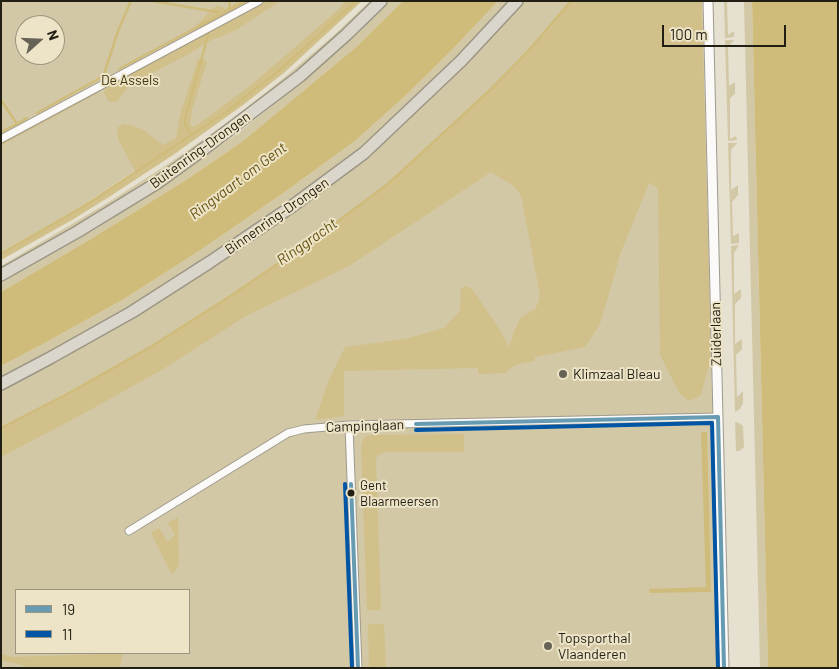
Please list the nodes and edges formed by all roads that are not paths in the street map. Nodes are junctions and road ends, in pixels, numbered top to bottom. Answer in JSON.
{"nodes":[{"id":1,"x":259,"y":1,"type":"edge"},
{"id":2,"x":381,"y":1,"type":"edge"},
{"id":3,"x":517,"y":1,"type":"edge"},
{"id":4,"x":708,"y":1,"type":"edge"},
{"id":5,"x":1,"y":139,"type":"edge"},
{"id":6,"x":1,"y":275,"type":"edge"},
{"id":7,"x":1,"y":384,"type":"edge"},
{"id":8,"x":718,"y":417,"type":"junction"},
{"id":9,"x":349,"y":425,"type":"junction"},
{"id":10,"x":129,"y":531,"type":"dead end"},
{"id":11,"x":358,"y":668,"type":"edge"},
{"id":12,"x":724,"y":668,"type":"edge"}],
"edges":[{"from":1,"to":5,"type":"street"},
{"from":2,"to":6,"type":"highway","name":"Buitenring-Drongen"},
{"from":3,"to":7,"type":"highway","name":"Binnenring-Drongen"},
{"from":4,"to":8,"type":"street","name":"Zuiderlaan"},
{"from":8,"to":9,"type":"street","name":"Campinglaan"},
{"from":8,"to":12,"type":"street","name":"Zuiderlaan"},
{"from":9,"to":10,"type":"street","name":"Campinglaan"},
{"from":9,"to":11,"type":"street"}]}
